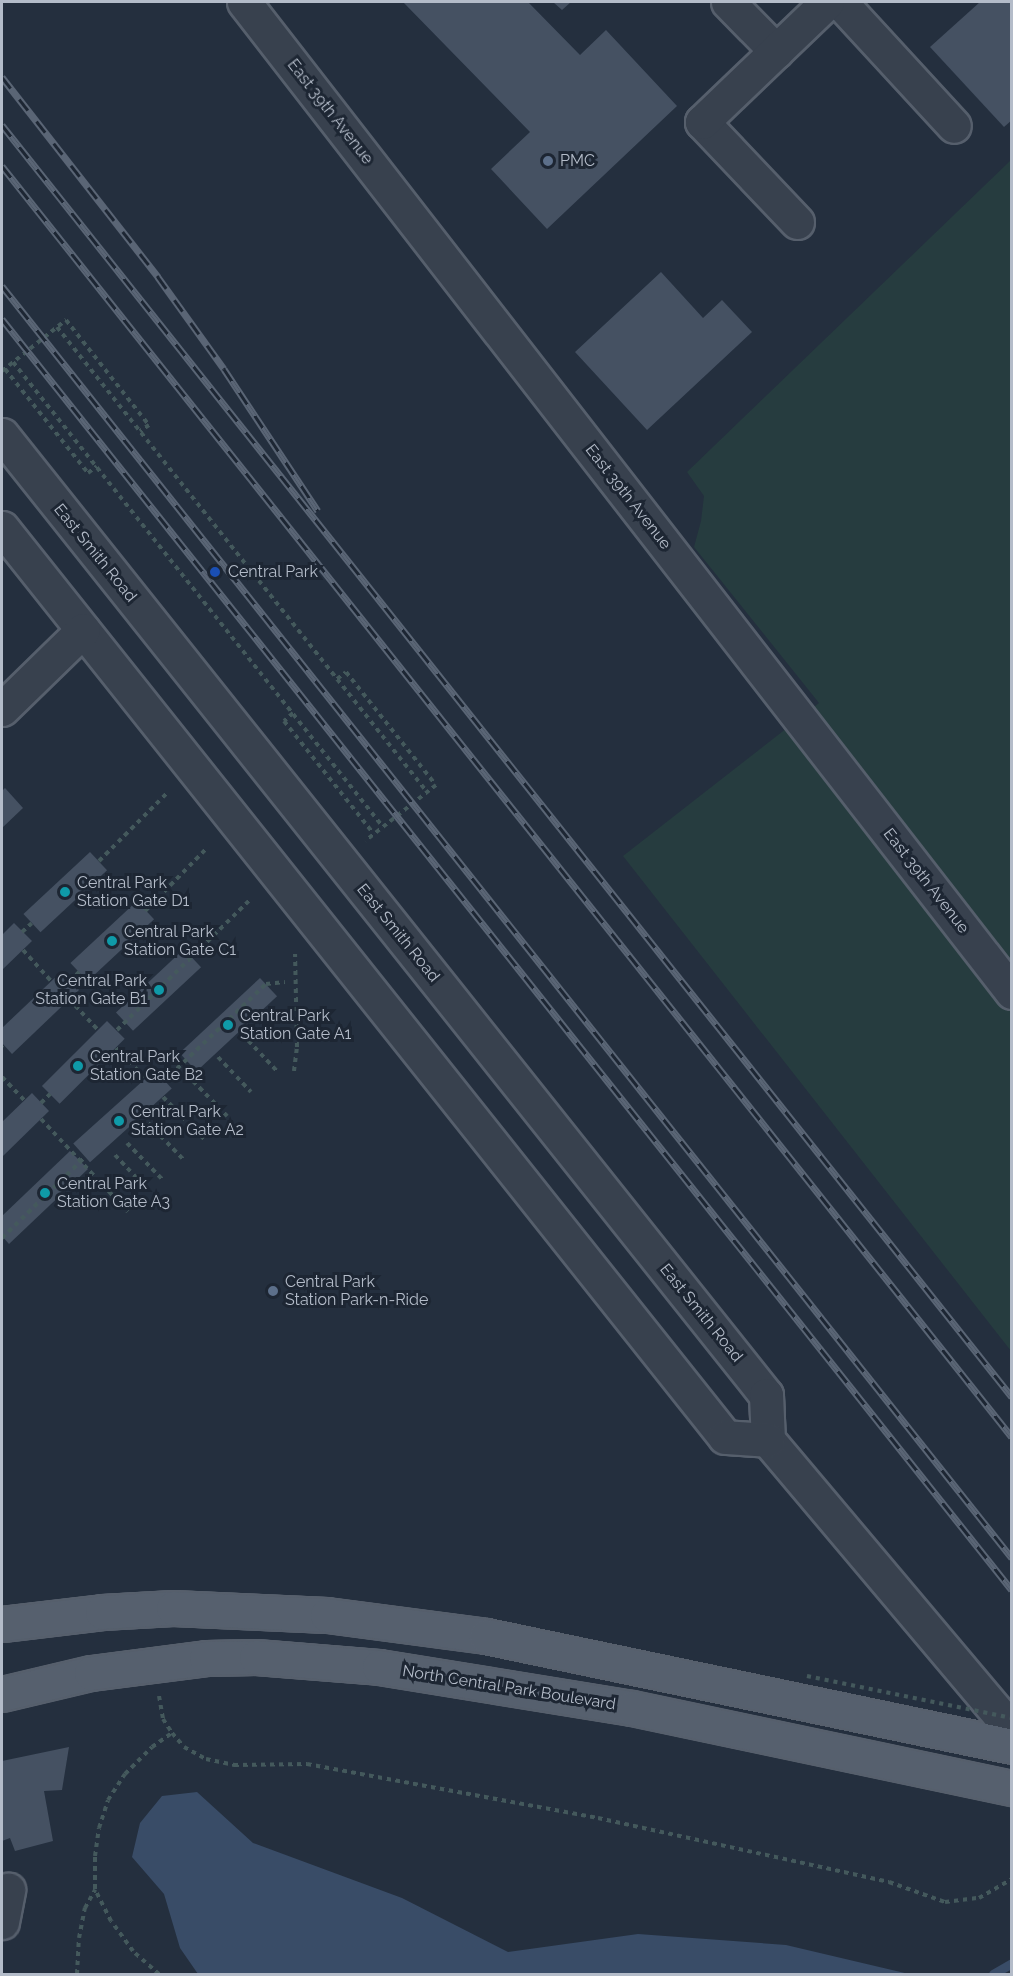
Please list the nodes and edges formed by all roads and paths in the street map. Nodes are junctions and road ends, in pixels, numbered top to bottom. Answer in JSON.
{"nodes":[{"id":1,"x":244,"y":2,"type":"edge"},
{"id":2,"x":728,"y":2,"type":"edge"},
{"id":3,"x":827,"y":2,"type":"edge"},
{"id":4,"x":840,"y":2,"type":"edge"},
{"id":5,"x":776,"y":51,"type":"junction"},
{"id":6,"x":954,"y":126,"type":"dead end"},
{"id":7,"x":796,"y":222,"type":"dead end"},
{"id":8,"x":57,"y":327,"type":"junction"},
{"id":9,"x":13,"y":362,"type":"junction"},
{"id":10,"x":3,"y":370,"type":"edge"},
{"id":11,"x":140,"y":432,"type":"junction"},
{"id":12,"x":2,"y":435,"type":"edge"},
{"id":13,"x":96,"y":466,"type":"junction"},
{"id":14,"x":2,"y":528,"type":"edge"},
{"id":15,"x":83,"y":630,"type":"junction"},
{"id":16,"x":337,"y":679,"type":"junction"},
{"id":17,"x":5,"y":705,"type":"edge"},
{"id":18,"x":293,"y":713,"type":"junction"},
{"id":19,"x":427,"y":792,"type":"junction"},
{"id":20,"x":166,"y":795,"type":"dead end"},
{"id":21,"x":383,"y":827,"type":"junction"},
{"id":22,"x":374,"y":834,"type":"junction"},
{"id":23,"x":362,"y":843,"type":"dead end"},
{"id":24,"x":208,"y":847,"type":"dead end"},
{"id":25,"x":99,"y":861,"type":"dead end"},
{"id":26,"x":250,"y":899,"type":"dead end"},
{"id":27,"x":145,"y":911,"type":"dead end"},
{"id":28,"x":32,"y":923,"type":"dead end"},
{"id":29,"x":22,"y":932,"type":"dead end"},
{"id":30,"x":23,"y":950,"type":"dead end"},
{"id":31,"x":295,"y":954,"type":"dead end"},
{"id":32,"x":79,"y":972,"type":"dead end"},
{"id":33,"x":51,"y":981,"type":"dead end"},
{"id":34,"x":70,"y":981,"type":"dead end"},
{"id":35,"x":285,"y":982,"type":"dead end"},
{"id":36,"x":1011,"y":992,"type":"edge"},
{"id":37,"x":69,"y":999,"type":"dead end"},
{"id":38,"x":98,"y":1030,"type":"dead end"},
{"id":39,"x":117,"y":1030,"type":"dead end"},
{"id":40,"x":242,"y":1034,"type":"dead end"},
{"id":41,"x":116,"y":1048,"type":"dead end"},
{"id":42,"x":218,"y":1057,"type":"dead end"},
{"id":43,"x":278,"y":1071,"type":"dead end"},
{"id":44,"x":294,"y":1071,"type":"dead end"},
{"id":45,"x":2,"y":1077,"type":"edge"},
{"id":46,"x":146,"y":1079,"type":"dead end"},
{"id":47,"x":164,"y":1080,"type":"dead end"},
{"id":48,"x":193,"y":1081,"type":"dead end"},
{"id":49,"x":251,"y":1092,"type":"dead end"},
{"id":50,"x":50,"y":1094,"type":"dead end"},
{"id":51,"x":163,"y":1097,"type":"dead end"},
{"id":52,"x":24,"y":1100,"type":"dead end"},
{"id":53,"x":41,"y":1102,"type":"dead end"},
{"id":54,"x":227,"y":1116,"type":"dead end"},
{"id":55,"x":42,"y":1119,"type":"dead end"},
{"id":56,"x":148,"y":1123,"type":"dead end"},
{"id":57,"x":204,"y":1139,"type":"dead end"},
{"id":58,"x":127,"y":1143,"type":"dead end"},
{"id":59,"x":114,"y":1155,"type":"dead end"},
{"id":60,"x":86,"y":1156,"type":"dead end"},
{"id":61,"x":183,"y":1159,"type":"dead end"},
{"id":62,"x":82,"y":1161,"type":"junction"},
{"id":63,"x":162,"y":1179,"type":"dead end"},
{"id":64,"x":149,"y":1191,"type":"dead end"},
{"id":65,"x":129,"y":1212,"type":"dead end"},
{"id":66,"x":2,"y":1238,"type":"edge"},
{"id":67,"x":768,"y":1440,"type":"junction"},
{"id":68,"x":2,"y":1624,"type":"edge"},
{"id":69,"x":807,"y":1676,"type":"dead end"},
{"id":70,"x":160,"y":1687,"type":"dead end"},
{"id":71,"x":2,"y":1694,"type":"edge"},
{"id":72,"x":1011,"y":1718,"type":"edge"},
{"id":73,"x":1011,"y":1730,"type":"edge"},
{"id":74,"x":172,"y":1732,"type":"junction"},
{"id":75,"x":1011,"y":1746,"type":"edge"},
{"id":76,"x":1011,"y":1788,"type":"edge"},
{"id":77,"x":1011,"y":1880,"type":"edge"},
{"id":78,"x":95,"y":1889,"type":"junction"},
{"id":79,"x":8,"y":1890,"type":"dead end"},
{"id":80,"x":2,"y":1922,"type":"edge"},
{"id":81,"x":77,"y":1974,"type":"edge"},
{"id":82,"x":159,"y":1974,"type":"edge"}],
"edges":[{"from":1,"to":36,"type":"street","name":"East 39th Avenue"},
{"from":2,"to":5,"type":"street"},
{"from":3,"to":5,"type":"street"},
{"from":4,"to":6,"type":"street"},
{"from":5,"to":7,"type":"street"},
{"from":8,"to":9,"type":"path"},
{"from":8,"to":11,"type":"path"},
{"from":8,"to":11,"type":"path"},
{"from":9,"to":10,"type":"path"},
{"from":9,"to":13,"type":"path"},
{"from":10,"to":13,"type":"path"},
{"from":11,"to":16,"type":"path"},
{"from":12,"to":67,"type":"street","name":"East Smith Road"},
{"from":13,"to":18,"type":"path"},
{"from":14,"to":15,"type":"street"},
{"from":15,"to":17,"type":"street"},
{"from":15,"to":67,"type":"street"},
{"from":16,"to":19,"type":"path"},
{"from":16,"to":19,"type":"path"},
{"from":18,"to":21,"type":"path"},
{"from":18,"to":22,"type":"path"},
{"from":19,"to":21,"type":"path"},
{"from":20,"to":25,"type":"path"},
{"from":21,"to":22,"type":"path"},
{"from":22,"to":23,"type":"path"},
{"from":24,"to":27,"type":"path"},
{"from":26,"to":39,"type":"path"},
{"from":28,"to":29,"type":"path"},
{"from":30,"to":33,"type":"path"},
{"from":31,"to":44,"type":"path"},
{"from":32,"to":34,"type":"path"},
{"from":35,"to":47,"type":"path"},
{"from":37,"to":38,"type":"path"},
{"from":40,"to":43,"type":"path"},
{"from":41,"to":46,"type":"path"},
{"from":42,"to":49,"type":"path"},
{"from":45,"to":52,"type":"path"},
{"from":48,"to":54,"type":"path"},
{"from":50,"to":53,"type":"path"},
{"from":51,"to":57,"type":"path"},
{"from":55,"to":62,"type":"path"},
{"from":56,"to":61,"type":"path"},
{"from":58,"to":63,"type":"path"},
{"from":59,"to":64,"type":"path"},
{"from":60,"to":62,"type":"path"},
{"from":62,"to":65,"type":"path"},
{"from":62,"to":66,"type":"path"},
{"from":67,"to":73,"type":"street"},
{"from":68,"to":75,"type":"main road"},
{"from":69,"to":72,"type":"path","bridge":true},
{"from":70,"to":74,"type":"path"},
{"from":71,"to":76,"type":"main road","name":"North Central Park Boulevard"},
{"from":74,"to":77,"type":"path"},
{"from":74,"to":78,"type":"path"},
{"from":78,"to":81,"type":"path"},
{"from":78,"to":82,"type":"path"},
{"from":79,"to":80,"type":"street"}]}
